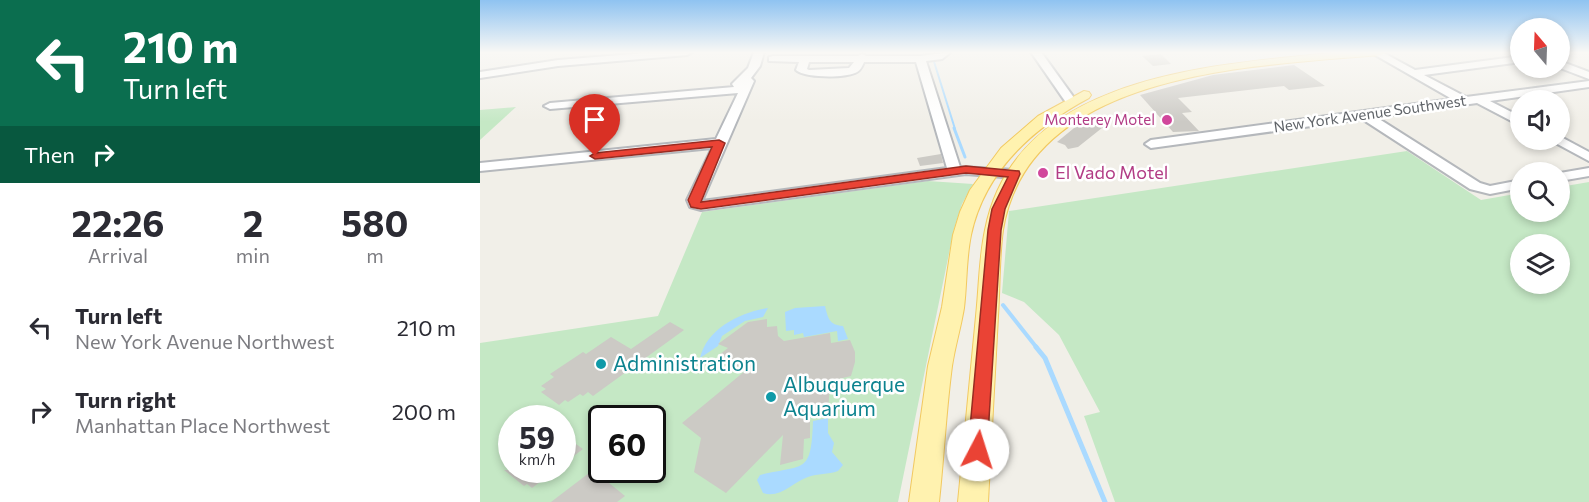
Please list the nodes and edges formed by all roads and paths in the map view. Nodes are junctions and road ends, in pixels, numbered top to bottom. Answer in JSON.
{"nodes":[{"id":1,"x":747,"y":75,"type":"edge"},
{"id":2,"x":928,"y":75,"type":"edge"},
{"id":3,"x":1052,"y":75,"type":"edge"},
{"id":4,"x":1144,"y":75,"type":"edge"},
{"id":5,"x":1177,"y":75,"type":"edge"},
{"id":6,"x":1417,"y":75,"type":"edge"},
{"id":7,"x":1589,"y":84,"type":"edge"},
{"id":8,"x":740,"y":86,"type":"junction"},
{"id":9,"x":1478,"y":99,"type":"junction"},
{"id":10,"x":1464,"y":101,"type":"junction"},
{"id":11,"x":1071,"y":102,"type":"junction"},
{"id":12,"x":550,"y":106,"type":"dead end"},
{"id":13,"x":1365,"y":115,"type":"junction"},
{"id":14,"x":1510,"y":116,"type":"edge"},
{"id":15,"x":719,"y":143,"type":"junction"},
{"id":16,"x":1151,"y":144,"type":"dead end"},
{"id":17,"x":1570,"y":147,"type":"edge"},
{"id":18,"x":1589,"y":157,"type":"edge"},
{"id":19,"x":480,"y":168,"type":"edge"},
{"id":20,"x":956,"y":171,"type":"junction"},
{"id":21,"x":1589,"y":172,"type":"edge"},
{"id":22,"x":988,"y":174,"type":"junction"},
{"id":23,"x":1570,"y":175,"type":"edge"},
{"id":24,"x":1013,"y":177,"type":"junction"},
{"id":25,"x":1510,"y":186,"type":"edge"},
{"id":26,"x":924,"y":502,"type":"edge"},
{"id":27,"x":974,"y":502,"type":"edge"}],
"edges":[{"from":1,"to":8,"type":"street"},
{"from":2,"to":20,"type":"street"},
{"from":3,"to":11,"type":"street"},
{"from":4,"to":11,"type":"main road"},
{"from":5,"to":24,"type":"main road"},
{"from":6,"to":10,"type":"street"},
{"from":7,"to":9,"type":"street","name":"New York Avenue Southwest"},
{"from":8,"to":12,"type":"street"},
{"from":8,"to":15,"type":"street"},
{"from":9,"to":10,"type":"street","name":"New York Avenue Southwest"},
{"from":9,"to":14,"type":"street"},
{"from":10,"to":13,"type":"street","name":"New York Avenue Southwest"},
{"from":11,"to":22,"type":"main road"},
{"from":13,"to":16,"type":"street","name":"New York Avenue Southwest"},
{"from":13,"to":25,"type":"street"},
{"from":15,"to":19,"type":"street"},
{"from":15,"to":20,"type":"street"},
{"from":17,"to":18,"type":"street"},
{"from":20,"to":22,"type":"street"},
{"from":21,"to":23,"type":"street"},
{"from":22,"to":24,"type":"street"},
{"from":22,"to":26,"type":"main road"},
{"from":24,"to":27,"type":"main road"}]}
